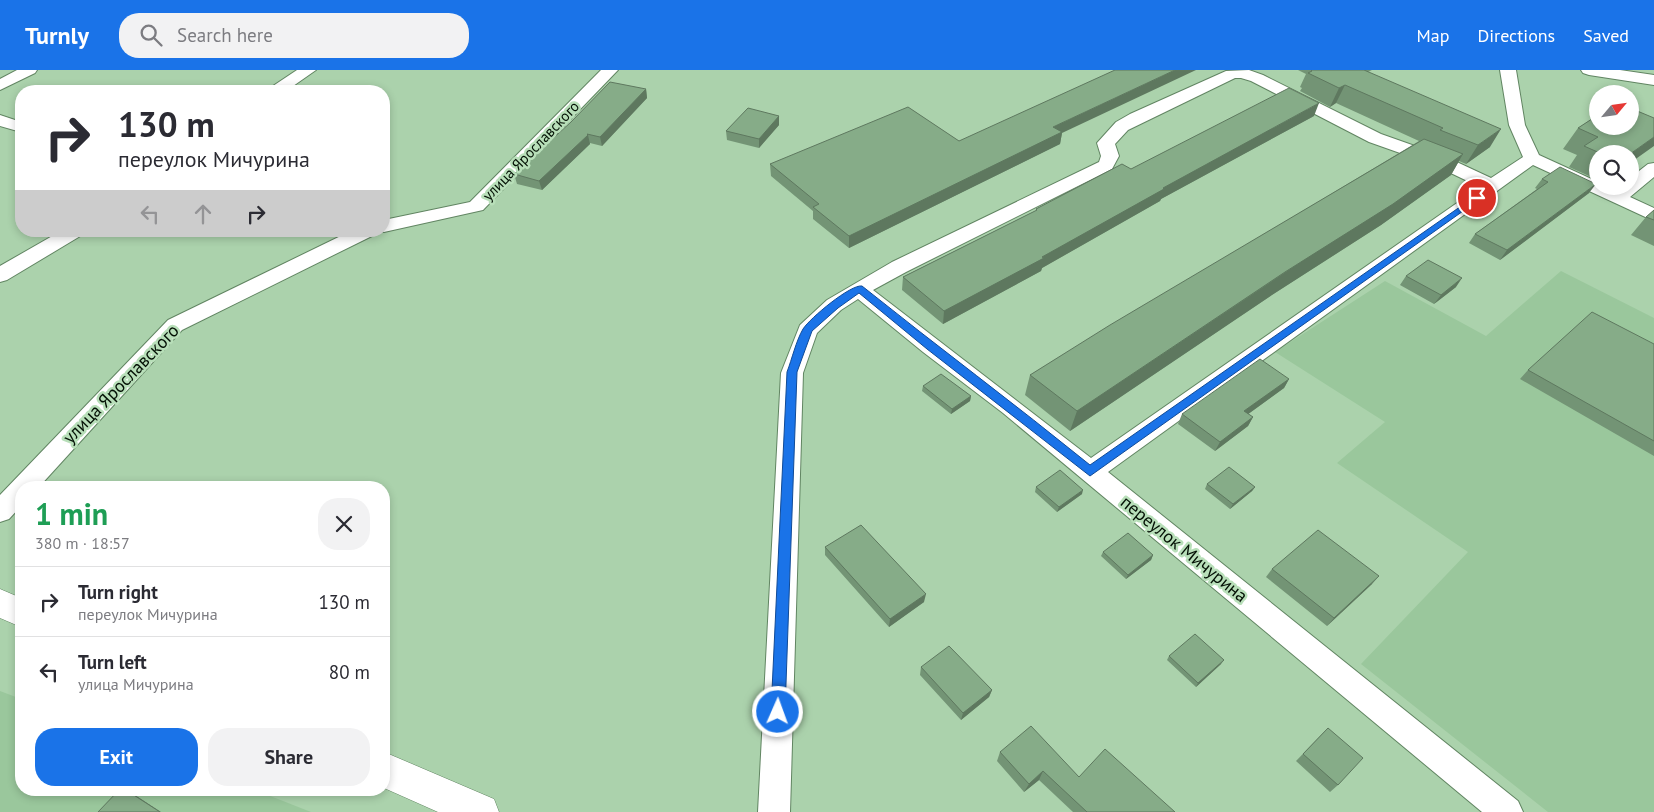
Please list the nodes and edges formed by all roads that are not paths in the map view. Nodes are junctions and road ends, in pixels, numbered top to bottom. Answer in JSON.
{"nodes":[{"id":1,"x":29,"y":70,"type":"edge"},
{"id":2,"x":308,"y":70,"type":"edge"},
{"id":3,"x":610,"y":70,"type":"edge"},
{"id":4,"x":1508,"y":70,"type":"edge"},
{"id":5,"x":1589,"y":70,"type":"edge"},
{"id":6,"x":1654,"y":80,"type":"edge"},
{"id":7,"x":0,"y":85,"type":"edge"},
{"id":8,"x":285,"y":85,"type":"edge"},
{"id":9,"x":0,"y":120,"type":"edge"},
{"id":10,"x":15,"y":125,"type":"edge"},
{"id":11,"x":1532,"y":158,"type":"junction"},
{"id":12,"x":1654,"y":168,"type":"edge"},
{"id":13,"x":1493,"y":186,"type":"junction"},
{"id":14,"x":1617,"y":198,"type":"junction"},
{"id":15,"x":1654,"y":215,"type":"edge"},
{"id":16,"x":390,"y":225,"type":"edge"},
{"id":17,"x":65,"y":237,"type":"edge"},
{"id":18,"x":356,"y":237,"type":"edge"},
{"id":19,"x":0,"y":275,"type":"edge"},
{"id":20,"x":859,"y":288,"type":"junction"},
{"id":21,"x":1090,"y":472,"type":"junction"},
{"id":22,"x":29,"y":481,"type":"edge"},
{"id":23,"x":15,"y":496,"type":"edge"},
{"id":24,"x":0,"y":512,"type":"edge"},
{"id":25,"x":0,"y":603,"type":"edge"},
{"id":26,"x":15,"y":609,"type":"edge"},
{"id":27,"x":390,"y":773,"type":"edge"},
{"id":28,"x":481,"y":812,"type":"edge"},
{"id":29,"x":774,"y":812,"type":"edge"},
{"id":30,"x":1507,"y":812,"type":"edge"}],
"edges":[{"from":1,"to":7,"type":"street"},
{"from":2,"to":8,"type":"street"},
{"from":3,"to":16,"type":"street","name":"улица Ярославского"},
{"from":4,"to":11,"type":"street"},
{"from":5,"to":6,"type":"street"},
{"from":9,"to":10,"type":"street"},
{"from":11,"to":13,"type":"street"},
{"from":11,"to":14,"type":"street"},
{"from":12,"to":14,"type":"street"},
{"from":13,"to":20,"type":"street"},
{"from":13,"to":21,"type":"street"},
{"from":14,"to":15,"type":"street"},
{"from":17,"to":19,"type":"street"},
{"from":18,"to":22,"type":"street","name":"улица Ярославского"},
{"from":20,"to":21,"type":"street","name":"переулок Мичурина"},
{"from":20,"to":29,"type":"street"},
{"from":21,"to":30,"type":"street","name":"переулок Мичурина"},
{"from":23,"to":24,"type":"street","name":"улица Ярославского"},
{"from":25,"to":26,"type":"street"},
{"from":27,"to":28,"type":"street"}]}
